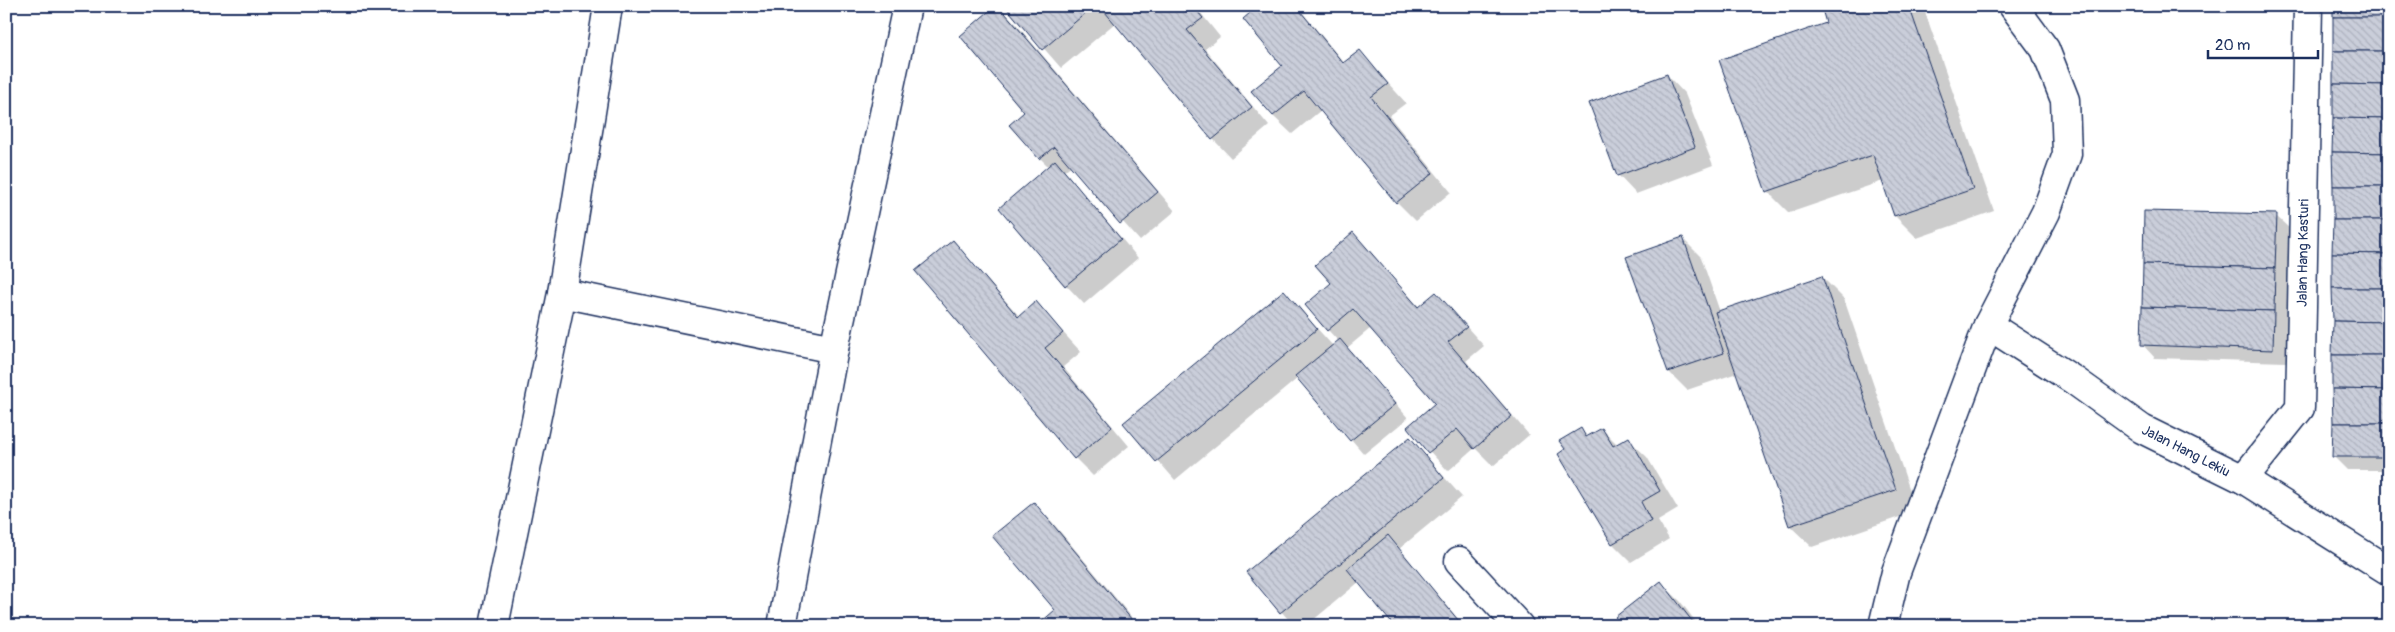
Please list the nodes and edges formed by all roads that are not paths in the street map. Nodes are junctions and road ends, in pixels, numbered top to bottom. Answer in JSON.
{"nodes":[{"id":1,"x":608,"y":6,"type":"edge"},
{"id":2,"x":907,"y":6,"type":"edge"},
{"id":3,"x":2013,"y":6,"type":"edge"},
{"id":4,"x":2308,"y":6,"type":"edge"},
{"id":5,"x":562,"y":293,"type":"junction"},
{"id":6,"x":1988,"y":325,"type":"junction"},
{"id":7,"x":834,"y":349,"type":"junction"},
{"id":8,"x":2242,"y":479,"type":"junction"},
{"id":9,"x":1459,"y":561,"type":"dead end"},
{"id":10,"x":2389,"y":571,"type":"edge"},
{"id":11,"x":494,"y":626,"type":"edge"},
{"id":12,"x":782,"y":626,"type":"edge"},
{"id":13,"x":1519,"y":626,"type":"edge"},
{"id":14,"x":1883,"y":626,"type":"edge"}],
"edges":[{"from":1,"to":5,"type":"street"},
{"from":2,"to":7,"type":"street"},
{"from":3,"to":6,"type":"street"},
{"from":4,"to":8,"type":"street","name":"Jalan Hang Kasturi"},
{"from":5,"to":7,"type":"street"},
{"from":5,"to":11,"type":"street"},
{"from":6,"to":8,"type":"street","name":"Jalan Hang Lekiu"},
{"from":6,"to":14,"type":"street"},
{"from":7,"to":12,"type":"street"},
{"from":8,"to":10,"type":"street","name":"Jalan Hang Lekiu"},
{"from":9,"to":13,"type":"street"}]}
